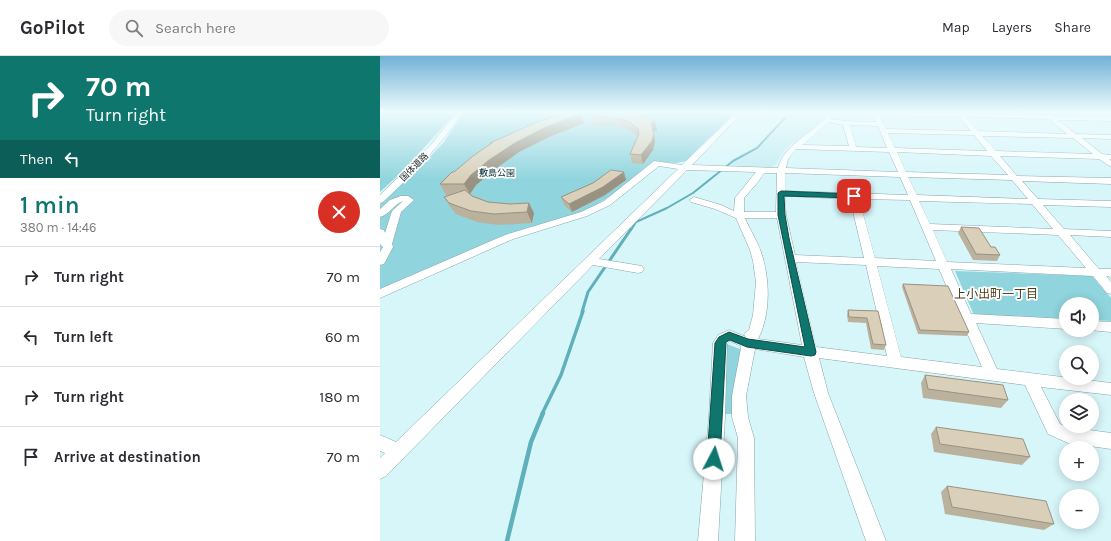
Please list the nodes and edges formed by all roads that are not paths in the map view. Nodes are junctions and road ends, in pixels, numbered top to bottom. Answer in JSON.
{"nodes":[{"id":1,"x":977,"y":134,"type":"edge"},
{"id":2,"x":445,"y":135,"type":"edge"},
{"id":3,"x":716,"y":135,"type":"edge"},
{"id":4,"x":808,"y":135,"type":"edge"},
{"id":5,"x":849,"y":135,"type":"edge"},
{"id":6,"x":885,"y":135,"type":"edge"},
{"id":7,"x":1008,"y":135,"type":"edge"},
{"id":8,"x":1075,"y":136,"type":"junction"},
{"id":9,"x":1111,"y":137,"type":"edge"},
{"id":10,"x":794,"y":147,"type":"junction"},
{"id":11,"x":853,"y":150,"type":"junction"},
{"id":12,"x":892,"y":151,"type":"junction"},
{"id":13,"x":993,"y":153,"type":"junction"},
{"id":14,"x":1100,"y":156,"type":"junction"},
{"id":15,"x":1111,"y":156,"type":"edge"},
{"id":16,"x":1111,"y":165,"type":"edge"},
{"id":17,"x":682,"y":167,"type":"junction"},
{"id":18,"x":781,"y":171,"type":"junction"},
{"id":19,"x":760,"y":172,"type":"dead end"},
{"id":20,"x":903,"y":174,"type":"junction"},
{"id":21,"x":1015,"y":178,"type":"junction"},
{"id":22,"x":1111,"y":180,"type":"edge"},
{"id":23,"x":781,"y":193,"type":"junction"},
{"id":24,"x":854,"y":196,"type":"junction"},
{"id":25,"x":914,"y":198,"type":"junction"},
{"id":26,"x":380,"y":200,"type":"edge"},
{"id":27,"x":694,"y":200,"type":"dead end"},
{"id":28,"x":1035,"y":202,"type":"junction"},
{"id":29,"x":1111,"y":204,"type":"edge"},
{"id":30,"x":380,"y":214,"type":"edge"},
{"id":31,"x":739,"y":215,"type":"junction"},
{"id":32,"x":781,"y":215,"type":"junction"},
{"id":33,"x":928,"y":227,"type":"junction"},
{"id":34,"x":380,"y":232,"type":"edge"},
{"id":35,"x":1061,"y":232,"type":"junction"},
{"id":36,"x":1111,"y":234,"type":"edge"},
{"id":37,"x":387,"y":244,"type":"junction"},
{"id":38,"x":791,"y":258,"type":"junction"},
{"id":39,"x":380,"y":262,"type":"edge"},
{"id":40,"x":591,"y":262,"type":"junction"},
{"id":41,"x":871,"y":262,"type":"junction"},
{"id":42,"x":944,"y":265,"type":"junction"},
{"id":43,"x":638,"y":269,"type":"dead end"},
{"id":44,"x":1096,"y":272,"type":"junction"},
{"id":45,"x":1111,"y":273,"type":"edge"},
{"id":46,"x":1111,"y":290,"type":"edge"},
{"id":47,"x":380,"y":294,"type":"edge"},
{"id":48,"x":968,"y":318,"type":"junction"},
{"id":49,"x":1059,"y":324,"type":"edge"},
{"id":50,"x":1099,"y":326,"type":"edge"},
{"id":51,"x":1111,"y":327,"type":"edge"},
{"id":52,"x":749,"y":339,"type":"junction"},
{"id":53,"x":811,"y":352,"type":"junction"},
{"id":54,"x":895,"y":362,"type":"junction"},
{"id":55,"x":992,"y":374,"type":"junction"},
{"id":56,"x":1030,"y":380,"type":"junction"},
{"id":57,"x":1111,"y":390,"type":"edge"},
{"id":58,"x":1111,"y":441,"type":"edge"},
{"id":59,"x":380,"y":443,"type":"edge"},
{"id":60,"x":398,"y":451,"type":"junction"},
{"id":61,"x":380,"y":470,"type":"edge"},
{"id":62,"x":708,"y":541,"type":"edge"},
{"id":63,"x":745,"y":541,"type":"edge"},
{"id":64,"x":876,"y":541,"type":"edge"}],
"edges":[{"from":1,"to":13,"type":"street"},
{"from":2,"to":26,"type":"street","name":"国体道路"},
{"from":3,"to":17,"type":"street"},
{"from":4,"to":10,"type":"street"},
{"from":5,"to":11,"type":"street"},
{"from":6,"to":12,"type":"street"},
{"from":7,"to":8,"type":"street"},
{"from":8,"to":9,"type":"street"},
{"from":8,"to":14,"type":"street"},
{"from":10,"to":11,"type":"street"},
{"from":10,"to":18,"type":"street"},
{"from":11,"to":12,"type":"street"},
{"from":12,"to":13,"type":"street"},
{"from":12,"to":20,"type":"street"},
{"from":13,"to":14,"type":"street"},
{"from":13,"to":21,"type":"street"},
{"from":14,"to":15,"type":"street"},
{"from":14,"to":16,"type":"street"},
{"from":17,"to":18,"type":"street"},
{"from":17,"to":40,"type":"street"},
{"from":17,"to":47,"type":"street"},
{"from":18,"to":20,"type":"street"},
{"from":18,"to":23,"type":"street"},
{"from":19,"to":31,"type":"street"},
{"from":20,"to":21,"type":"street"},
{"from":20,"to":25,"type":"street"},
{"from":21,"to":22,"type":"street"},
{"from":21,"to":28,"type":"street"},
{"from":23,"to":24,"type":"street"},
{"from":23,"to":32,"type":"street"},
{"from":24,"to":25,"type":"street"},
{"from":24,"to":41,"type":"street"},
{"from":25,"to":28,"type":"street"},
{"from":25,"to":33,"type":"street"},
{"from":27,"to":31,"type":"street"},
{"from":28,"to":29,"type":"street"},
{"from":28,"to":35,"type":"street"},
{"from":30,"to":37,"type":"street"},
{"from":31,"to":32,"type":"street"},
{"from":31,"to":52,"type":"street"},
{"from":32,"to":38,"type":"street"},
{"from":33,"to":35,"type":"street"},
{"from":33,"to":42,"type":"street"},
{"from":34,"to":37,"type":"street"},
{"from":35,"to":36,"type":"street"},
{"from":35,"to":44,"type":"street"},
{"from":37,"to":39,"type":"street"},
{"from":38,"to":41,"type":"street"},
{"from":38,"to":53,"type":"street"},
{"from":40,"to":43,"type":"street"},
{"from":40,"to":60,"type":"street"},
{"from":41,"to":42,"type":"street"},
{"from":41,"to":54,"type":"street"},
{"from":42,"to":44,"type":"street"},
{"from":42,"to":48,"type":"street"},
{"from":44,"to":45,"type":"street"},
{"from":44,"to":46,"type":"street"},
{"from":48,"to":49,"type":"street"},
{"from":48,"to":55,"type":"street"},
{"from":50,"to":51,"type":"street"},
{"from":52,"to":53,"type":"street"},
{"from":52,"to":62,"type":"street"},
{"from":52,"to":63,"type":"street"},
{"from":53,"to":54,"type":"street"},
{"from":53,"to":64,"type":"street"},
{"from":54,"to":55,"type":"street"},
{"from":55,"to":56,"type":"street"},
{"from":56,"to":57,"type":"street"},
{"from":56,"to":58,"type":"street"},
{"from":59,"to":60,"type":"street"},
{"from":60,"to":61,"type":"street"}]}
